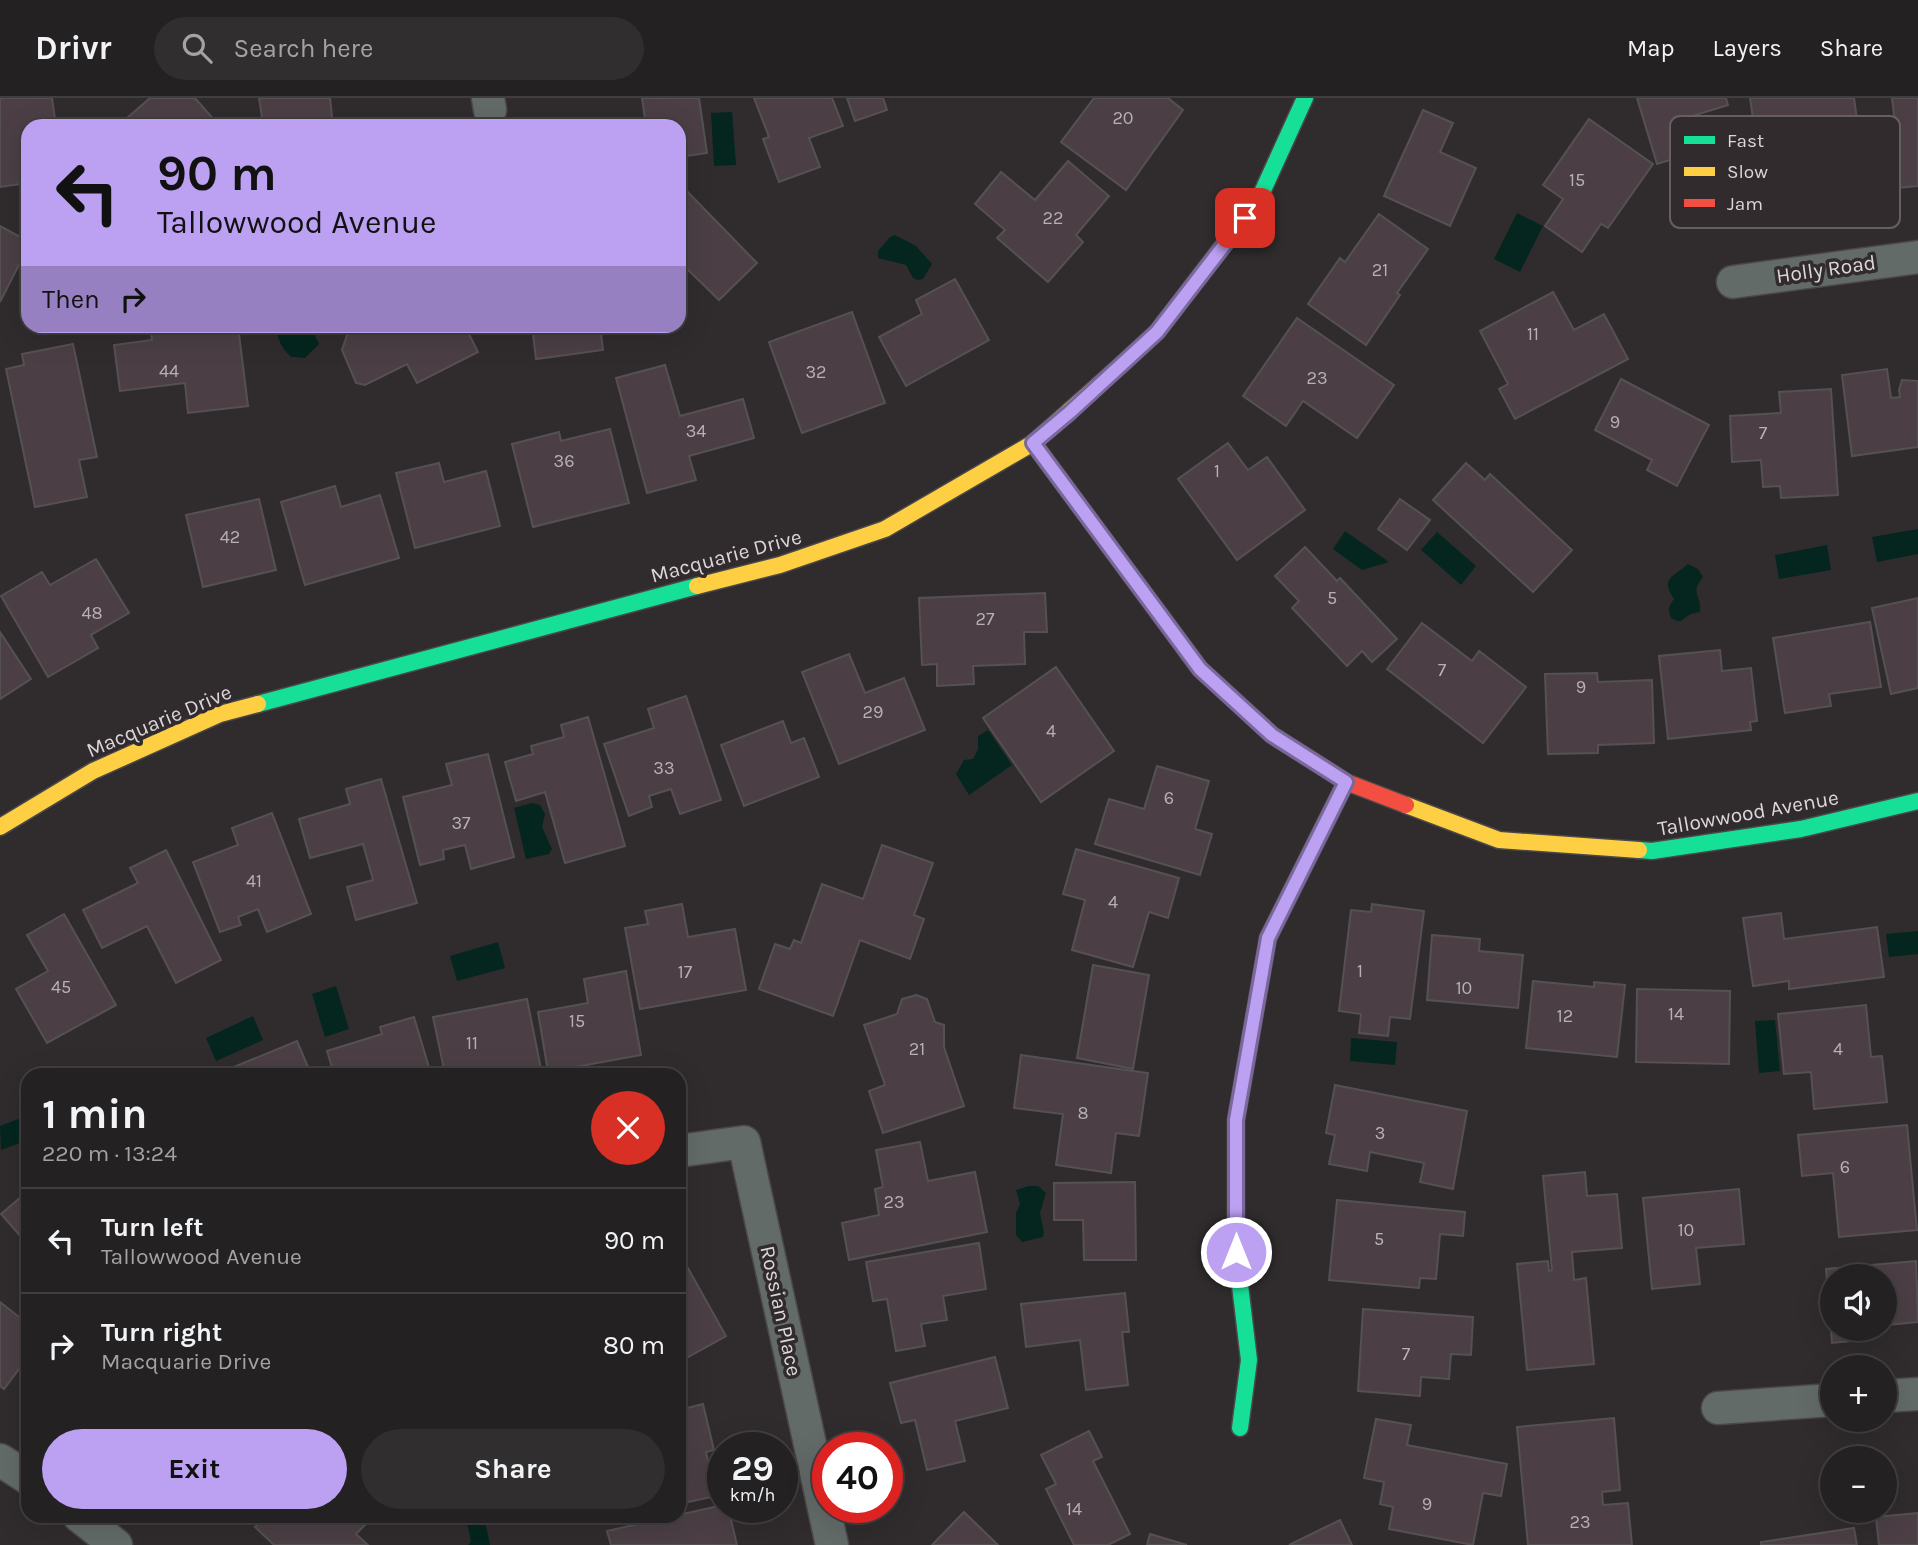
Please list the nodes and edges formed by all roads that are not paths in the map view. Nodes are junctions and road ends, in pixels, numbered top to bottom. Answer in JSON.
{"nodes":[{"id":1,"x":1305,"y":98,"type":"edge"},
{"id":2,"x":1918,"y":257,"type":"edge"},
{"id":3,"x":1733,"y":282,"type":"dead end"},
{"id":4,"x":1033,"y":443,"type":"junction"},
{"id":5,"x":1346,"y":782,"type":"junction"},
{"id":6,"x":1918,"y":801,"type":"edge"},
{"id":7,"x":0,"y":827,"type":"edge"},
{"id":8,"x":686,"y":1150,"type":"edge"},
{"id":9,"x":1918,"y":1394,"type":"edge"},
{"id":10,"x":1897,"y":1395,"type":"edge"},
{"id":11,"x":1820,"y":1401,"type":"edge"},
{"id":12,"x":1718,"y":1408,"type":"dead end"},
{"id":13,"x":1240,"y":1428,"type":"dead end"},
{"id":14,"x":0,"y":1460,"type":"edge"},
{"id":15,"x":21,"y":1474,"type":"edge"},
{"id":16,"x":88,"y":1523,"type":"edge"},
{"id":17,"x":116,"y":1545,"type":"edge"},
{"id":18,"x":832,"y":1545,"type":"edge"}],
"edges":[{"from":1,"to":4,"type":"street","name":"Macquarie Drive"},
{"from":2,"to":3,"type":"street","name":"Holly Road"},
{"from":4,"to":5,"type":"street","name":"Tallowwood Avenue"},
{"from":4,"to":7,"type":"street","name":"Macquarie Drive"},
{"from":5,"to":6,"type":"street","name":"Tallowwood Avenue"},
{"from":5,"to":13,"type":"street"},
{"from":8,"to":18,"type":"street","name":"Rossian Place"},
{"from":9,"to":10,"type":"street"},
{"from":11,"to":12,"type":"street"},
{"from":14,"to":15,"type":"street"},
{"from":16,"to":17,"type":"street"}]}
